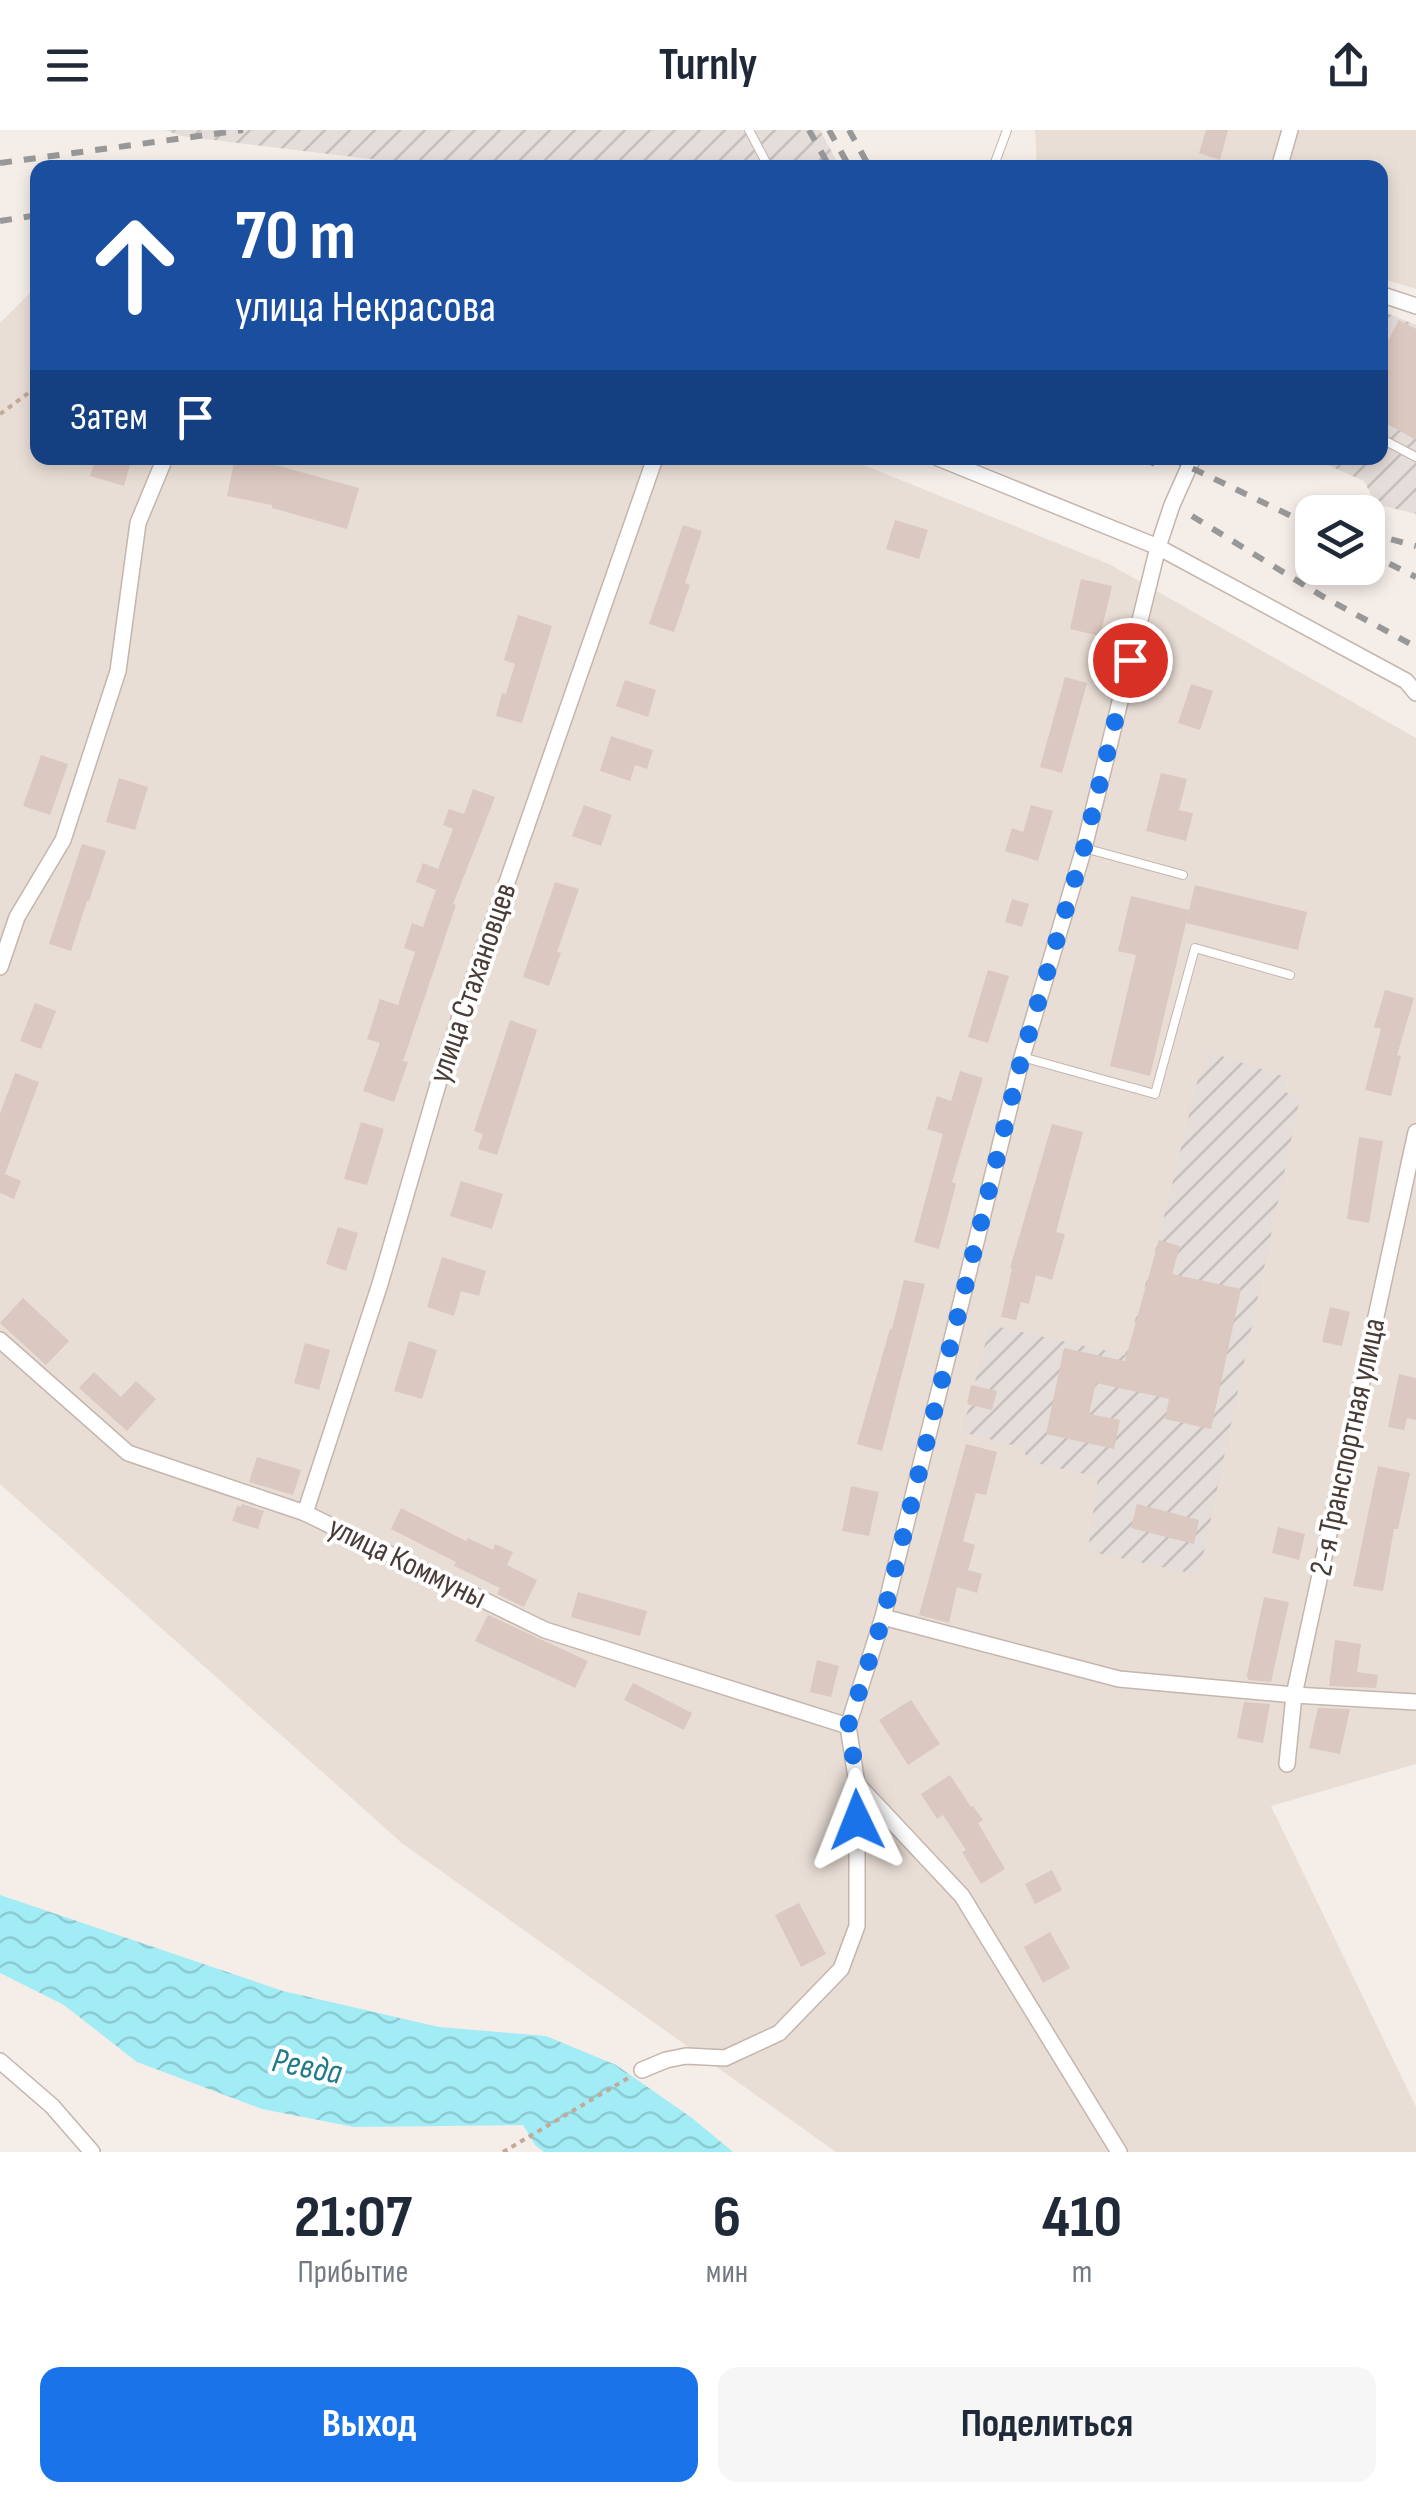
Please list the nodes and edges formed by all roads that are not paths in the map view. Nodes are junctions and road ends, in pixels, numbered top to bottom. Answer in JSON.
{"nodes":[{"id":1,"x":750,"y":130,"type":"edge"},
{"id":2,"x":1007,"y":130,"type":"edge"},
{"id":3,"x":1290,"y":130,"type":"edge"},
{"id":4,"x":765,"y":160,"type":"edge"},
{"id":5,"x":996,"y":160,"type":"edge"},
{"id":6,"x":1281,"y":160,"type":"edge"},
{"id":7,"x":1388,"y":297,"type":"edge"},
{"id":8,"x":1416,"y":306,"type":"edge"},
{"id":9,"x":1388,"y":442,"type":"edge"},
{"id":10,"x":1416,"y":456,"type":"edge"},
{"id":11,"x":162,"y":465,"type":"edge"},
{"id":12,"x":654,"y":465,"type":"edge"},
{"id":13,"x":955,"y":465,"type":"edge"},
{"id":14,"x":1190,"y":465,"type":"edge"},
{"id":15,"x":1158,"y":547,"type":"junction"},
{"id":16,"x":1416,"y":693,"type":"edge"},
{"id":17,"x":1084,"y":848,"type":"junction"},
{"id":18,"x":1183,"y":875,"type":"dead end"},
{"id":19,"x":0,"y":967,"type":"edge"},
{"id":20,"x":1290,"y":975,"type":"dead end"},
{"id":21,"x":1022,"y":1057,"type":"junction"},
{"id":22,"x":1416,"y":1132,"type":"edge"},
{"id":23,"x":1413,"y":1160,"type":"edge"},
{"id":24,"x":0,"y":1340,"type":"edge"},
{"id":25,"x":305,"y":1513,"type":"junction"},
{"id":26,"x":883,"y":1618,"type":"junction"},
{"id":27,"x":1294,"y":1695,"type":"junction"},
{"id":28,"x":1416,"y":1702,"type":"edge"},
{"id":29,"x":848,"y":1726,"type":"junction"},
{"id":30,"x":1286,"y":1764,"type":"dead end"},
{"id":31,"x":858,"y":1784,"type":"junction"},
{"id":32,"x":0,"y":2061,"type":"edge"},
{"id":33,"x":642,"y":2070,"type":"road end"},
{"id":34,"x":92,"y":2152,"type":"edge"},
{"id":35,"x":1119,"y":2152,"type":"edge"}],
"edges":[{"from":1,"to":4,"type":"lane"},
{"from":2,"to":5,"type":"lane"},
{"from":3,"to":6,"type":"street"},
{"from":7,"to":8,"type":"street"},
{"from":9,"to":10,"type":"lane"},
{"from":11,"to":19,"type":"street"},
{"from":12,"to":25,"type":"street","name":"улица Стахановцев"},
{"from":13,"to":15,"type":"street"},
{"from":14,"to":15,"type":"street"},
{"from":15,"to":16,"type":"street"},
{"from":15,"to":17,"type":"street"},
{"from":17,"to":18,"type":"lane"},
{"from":17,"to":21,"type":"street"},
{"from":20,"to":21,"type":"lane"},
{"from":21,"to":26,"type":"street"},
{"from":22,"to":23,"type":"street","name":"2-я Транспортная улица"},
{"from":23,"to":27,"type":"street","name":"2-я Транспортная улица"},
{"from":24,"to":25,"type":"street","name":"улица Коммуны"},
{"from":25,"to":29,"type":"street","name":"улица Коммуны"},
{"from":26,"to":27,"type":"street"},
{"from":26,"to":29,"type":"street"},
{"from":27,"to":28,"type":"street"},
{"from":27,"to":30,"type":"street","name":"2-я Транспортная улица"},
{"from":29,"to":31,"type":"street"},
{"from":31,"to":33,"type":"street"},
{"from":31,"to":35,"type":"street"},
{"from":32,"to":34,"type":"street"}]}
